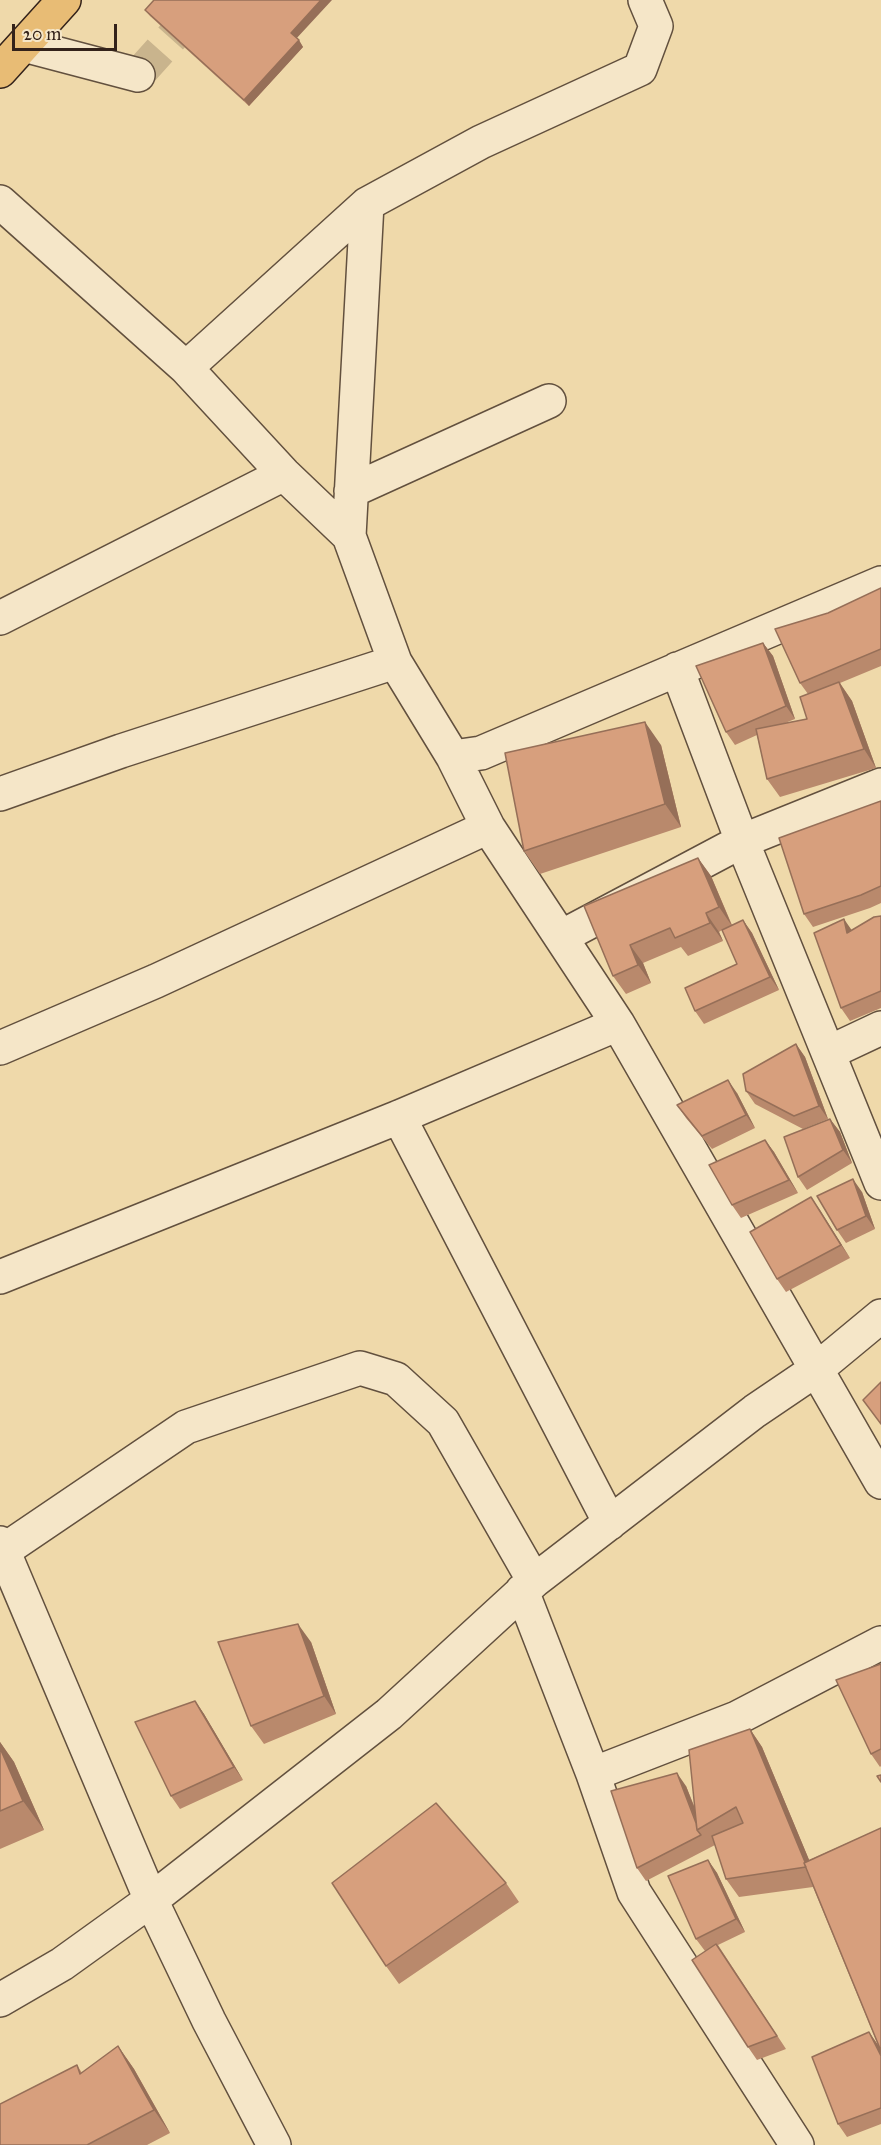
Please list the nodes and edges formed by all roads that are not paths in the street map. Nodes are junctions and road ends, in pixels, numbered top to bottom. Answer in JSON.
{"nodes":[{"id":1,"x":64,"y":0,"type":"edge"},
{"id":2,"x":645,"y":0,"type":"edge"},
{"id":3,"x":24,"y":45,"type":"junction"},
{"id":4,"x":0,"y":70,"type":"edge"},
{"id":5,"x":138,"y":75,"type":"dead end"},
{"id":6,"x":0,"y":202,"type":"edge"},
{"id":7,"x":367,"y":204,"type":"junction"},
{"id":8,"x":186,"y":368,"type":"junction"},
{"id":9,"x":549,"y":401,"type":"dead end"},
{"id":10,"x":284,"y":474,"type":"junction"},
{"id":11,"x":351,"y":491,"type":"junction"},
{"id":12,"x":349,"y":536,"type":"junction"},
{"id":13,"x":881,"y":582,"type":"edge"},
{"id":14,"x":0,"y":618,"type":"edge"},
{"id":15,"x":395,"y":662,"type":"junction"},
{"id":16,"x":677,"y":669,"type":"junction"},
{"id":17,"x":453,"y":757,"type":"junction"},
{"id":18,"x":881,"y":784,"type":"edge"},
{"id":19,"x":0,"y":794,"type":"edge"},
{"id":20,"x":488,"y":827,"type":"junction"},
{"id":21,"x":742,"y":841,"type":"junction"},
{"id":22,"x":561,"y":937,"type":"junction"},
{"id":23,"x":618,"y":1024,"type":"junction"},
{"id":24,"x":881,"y":1028,"type":"edge"},
{"id":25,"x":0,"y":1047,"type":"edge"},
{"id":26,"x":830,"y":1052,"type":"junction"},
{"id":27,"x":399,"y":1117,"type":"junction"},
{"id":28,"x":881,"y":1183,"type":"edge"},
{"id":29,"x":0,"y":1277,"type":"edge"},
{"id":30,"x":881,"y":1316,"type":"edge"},
{"id":31,"x":817,"y":1369,"type":"junction"},
{"id":32,"x":881,"y":1482,"type":"edge"},
{"id":33,"x":610,"y":1523,"type":"junction"},
{"id":34,"x":2,"y":1547,"type":"edge"},
{"id":35,"x":528,"y":1586,"type":"junction"},
{"id":36,"x":881,"y":1643,"type":"edge"},
{"id":37,"x":593,"y":1774,"type":"junction"},
{"id":38,"x":151,"y":1900,"type":"junction"},
{"id":39,"x":0,"y":2000,"type":"edge"},
{"id":40,"x":274,"y":2145,"type":"edge"},
{"id":41,"x":797,"y":2145,"type":"edge"}],
"edges":[{"from":1,"to":3,"type":"main road"},
{"from":2,"to":7,"type":"street"},
{"from":3,"to":4,"type":"main road"},
{"from":3,"to":5,"type":"street"},
{"from":6,"to":8,"type":"street"},
{"from":7,"to":8,"type":"street"},
{"from":7,"to":11,"type":"street"},
{"from":8,"to":10,"type":"street"},
{"from":9,"to":11,"type":"street"},
{"from":10,"to":12,"type":"street"},
{"from":10,"to":14,"type":"street"},
{"from":11,"to":12,"type":"street"},
{"from":12,"to":15,"type":"street"},
{"from":13,"to":16,"type":"street"},
{"from":15,"to":17,"type":"street"},
{"from":15,"to":19,"type":"street"},
{"from":16,"to":17,"type":"street"},
{"from":16,"to":21,"type":"street"},
{"from":17,"to":20,"type":"street"},
{"from":18,"to":21,"type":"street"},
{"from":20,"to":22,"type":"street"},
{"from":20,"to":25,"type":"street"},
{"from":21,"to":22,"type":"street"},
{"from":21,"to":26,"type":"street"},
{"from":22,"to":23,"type":"street"},
{"from":23,"to":27,"type":"street"},
{"from":23,"to":31,"type":"street"},
{"from":24,"to":26,"type":"street"},
{"from":26,"to":28,"type":"street"},
{"from":27,"to":29,"type":"street"},
{"from":27,"to":33,"type":"street"},
{"from":30,"to":31,"type":"street"},
{"from":31,"to":32,"type":"street"},
{"from":31,"to":33,"type":"street"},
{"from":33,"to":35,"type":"street"},
{"from":34,"to":35,"type":"street"},
{"from":34,"to":38,"type":"street"},
{"from":35,"to":37,"type":"street"},
{"from":35,"to":38,"type":"street"},
{"from":36,"to":37,"type":"street"},
{"from":37,"to":41,"type":"street"},
{"from":38,"to":39,"type":"street"},
{"from":38,"to":40,"type":"street"}]}
